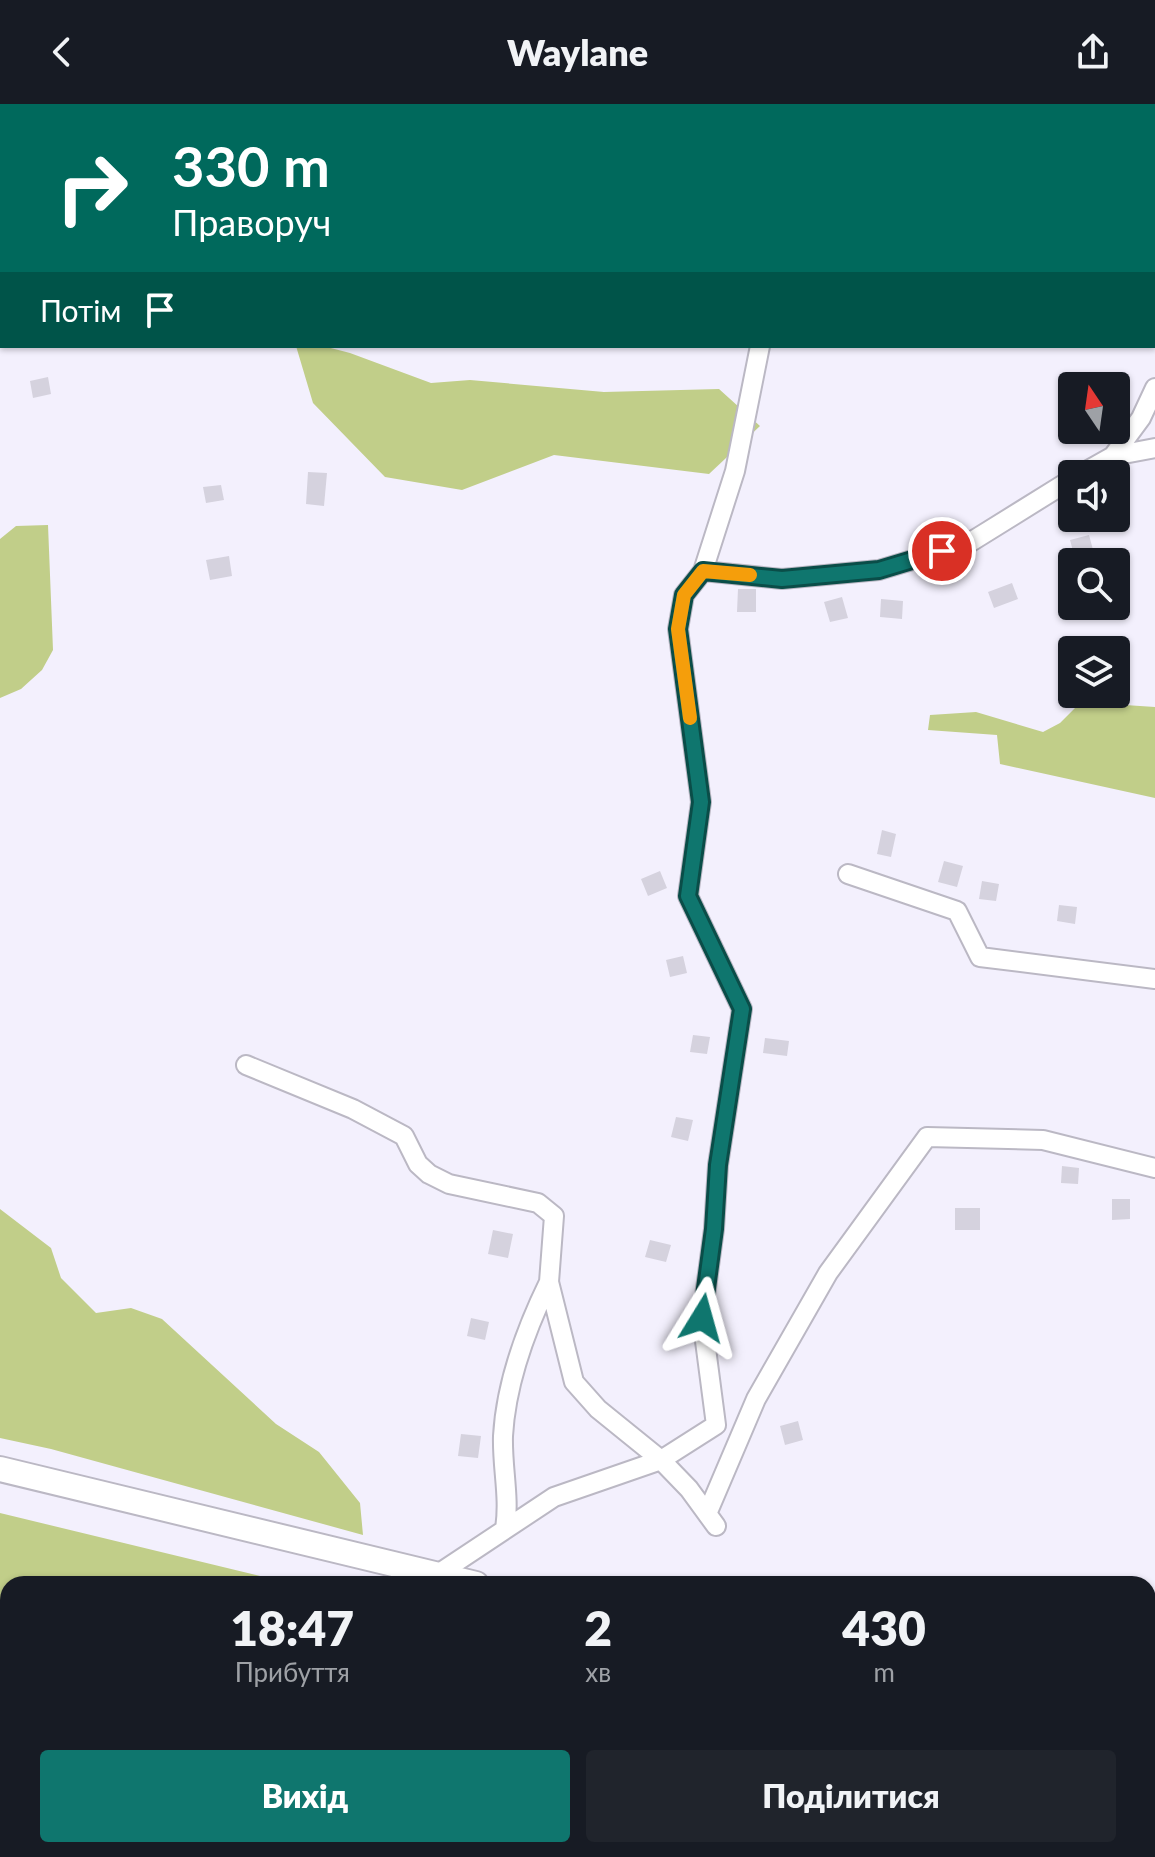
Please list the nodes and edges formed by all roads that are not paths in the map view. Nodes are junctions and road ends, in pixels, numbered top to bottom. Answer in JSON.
{"nodes":[{"id":1,"x":760,"y":348,"type":"edge"},
{"id":2,"x":1155,"y":388,"type":"edge"},
{"id":3,"x":1155,"y":448,"type":"edge"},
{"id":4,"x":1113,"y":456,"type":"junction"},
{"id":5,"x":1106,"y":460,"type":"edge"},
{"id":6,"x":1058,"y":488,"type":"edge"},
{"id":7,"x":703,"y":571,"type":"junction"},
{"id":8,"x":848,"y":874,"type":"dead end"},
{"id":9,"x":1155,"y":979,"type":"edge"},
{"id":10,"x":246,"y":1065,"type":"dead end"},
{"id":11,"x":1155,"y":1168,"type":"edge"},
{"id":12,"x":549,"y":1282,"type":"junction"},
{"id":13,"x":661,"y":1460,"type":"junction"},
{"id":14,"x":0,"y":1469,"type":"edge"},
{"id":15,"x":505,"y":1529,"type":"junction"},
{"id":16,"x":438,"y":1574,"type":"junction"},
{"id":17,"x":446,"y":1576,"type":"edge"}],
"edges":[{"from":1,"to":7,"type":"street"},
{"from":2,"to":4,"type":"street"},
{"from":3,"to":4,"type":"street"},
{"from":4,"to":5,"type":"street"},
{"from":6,"to":7,"type":"street"},
{"from":7,"to":13,"type":"street"},
{"from":8,"to":9,"type":"street"},
{"from":10,"to":12,"type":"street"},
{"from":11,"to":13,"type":"street"},
{"from":12,"to":13,"type":"street"},
{"from":12,"to":15,"type":"street"},
{"from":13,"to":15,"type":"street"},
{"from":14,"to":16,"type":"street"},
{"from":15,"to":16,"type":"street"},
{"from":16,"to":17,"type":"street"}]}
